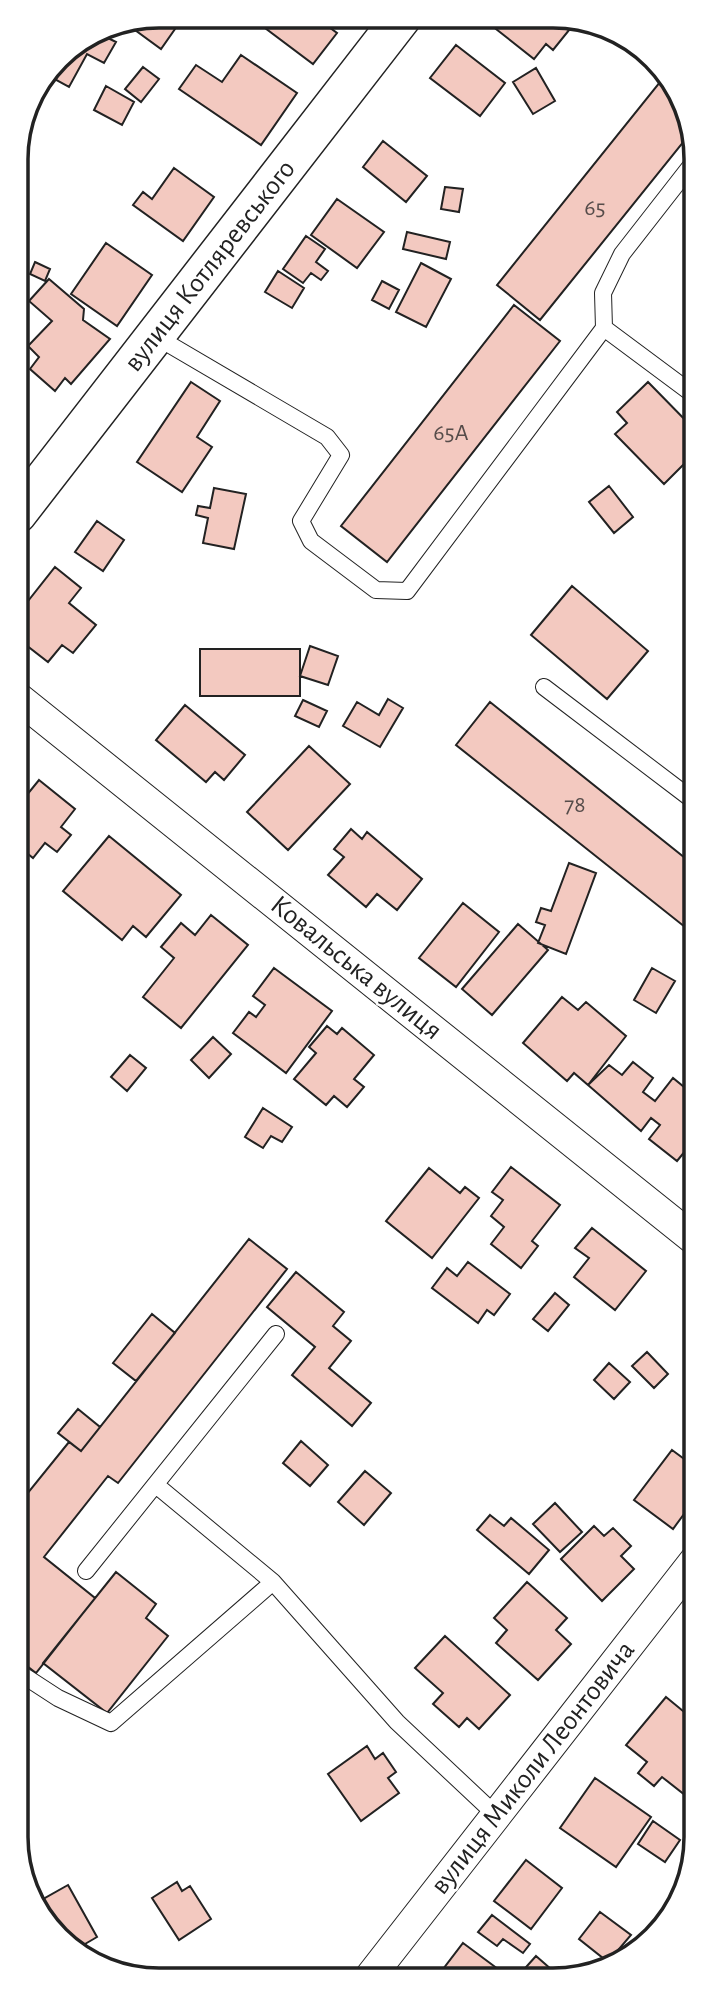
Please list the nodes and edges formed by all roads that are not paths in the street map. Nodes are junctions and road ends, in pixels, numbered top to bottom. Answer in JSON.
{"nodes":[{"id":1,"x":393,"y":28,"type":"edge"},
{"id":2,"x":684,"y":176,"type":"edge"},
{"id":3,"x":604,"y":328,"type":"junction"},
{"id":4,"x":155,"y":336,"type":"junction"},
{"id":5,"x":684,"y":388,"type":"edge"},
{"id":6,"x":28,"y":500,"type":"edge"},
{"id":7,"x":544,"y":687,"type":"dead end"},
{"id":8,"x":28,"y":706,"type":"edge"},
{"id":9,"x":684,"y":793,"type":"edge"},
{"id":10,"x":684,"y":1231,"type":"edge"},
{"id":11,"x":276,"y":1335,"type":"dead end"},
{"id":12,"x":156,"y":1485,"type":"junction"},
{"id":13,"x":86,"y":1571,"type":"dead end"},
{"id":14,"x":684,"y":1573,"type":"edge"},
{"id":15,"x":273,"y":1582,"type":"junction"},
{"id":16,"x":28,"y":1678,"type":"edge"},
{"id":17,"x":497,"y":1816,"type":"junction"},
{"id":18,"x":377,"y":1968,"type":"edge"}],
"edges":[{"from":1,"to":4,"type":"main road","name":"вулиця Котляревського"},
{"from":2,"to":3,"type":"lane"},
{"from":3,"to":4,"type":"lane"},
{"from":3,"to":5,"type":"lane"},
{"from":4,"to":6,"type":"main road","name":"вулиця Котляревського"},
{"from":7,"to":9,"type":"lane"},
{"from":8,"to":10,"type":"street","name":"Ковальська вулиця"},
{"from":11,"to":12,"type":"lane"},
{"from":12,"to":13,"type":"lane"},
{"from":12,"to":15,"type":"lane"},
{"from":14,"to":17,"type":"street","name":"вулиця Миколи Леонтовича"},
{"from":15,"to":16,"type":"lane"},
{"from":15,"to":17,"type":"lane"},
{"from":17,"to":18,"type":"street","name":"вулиця Миколи Леонтовича"}]}
